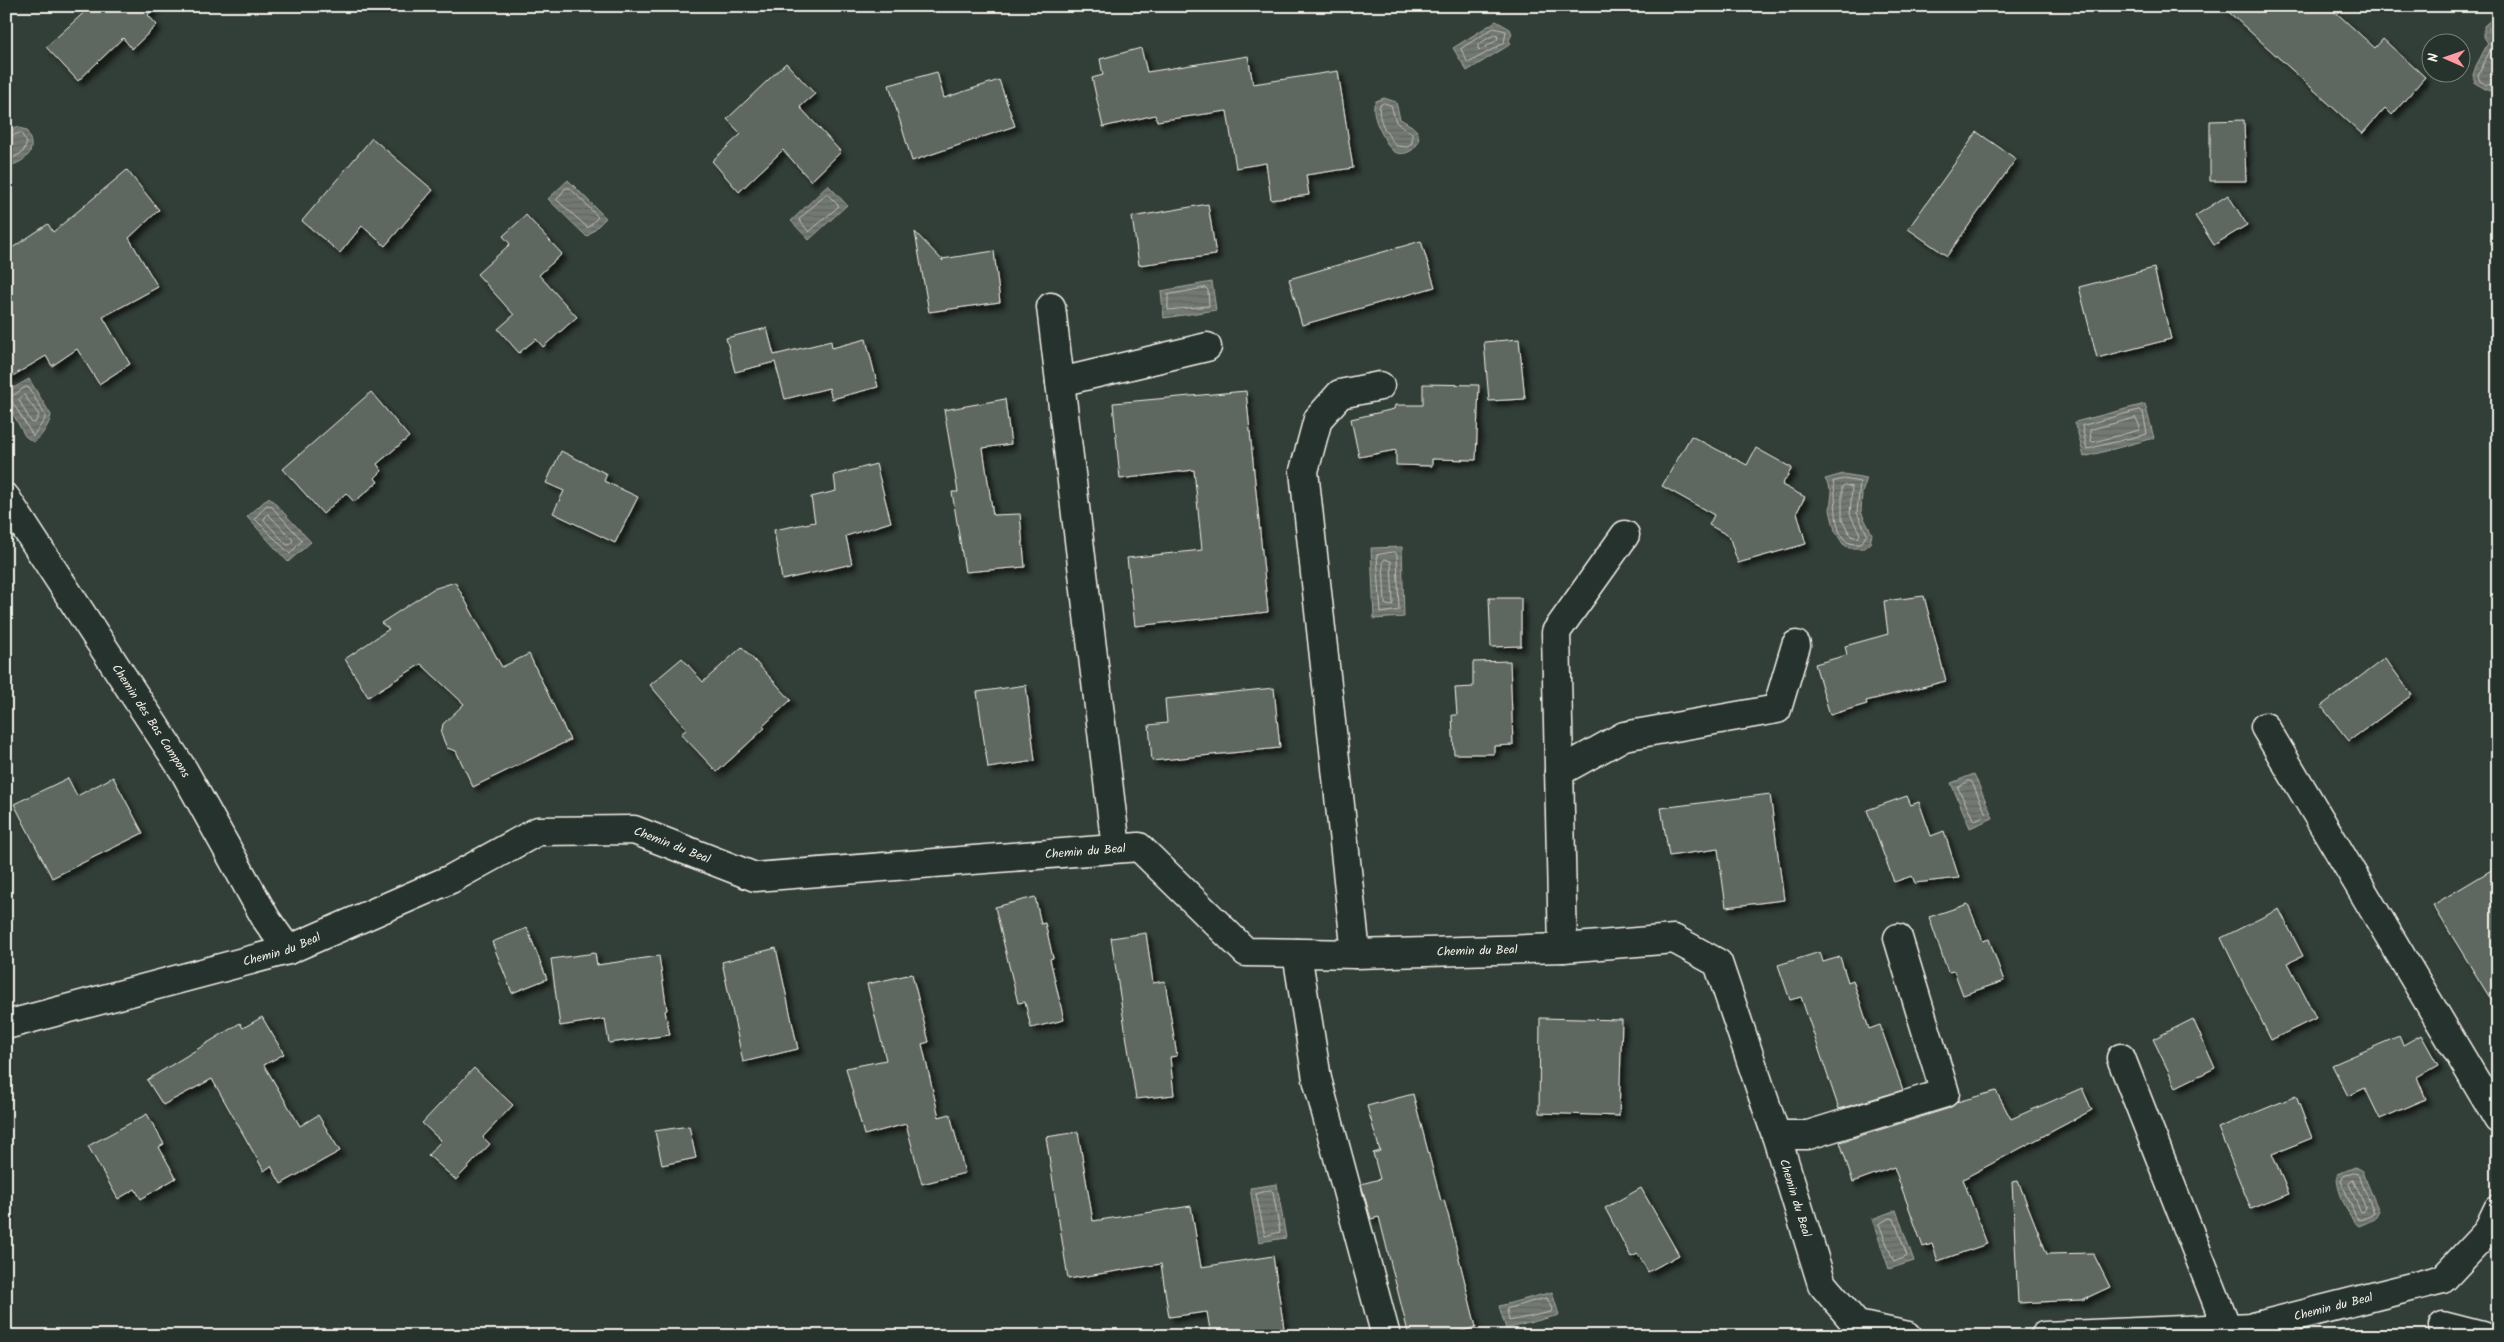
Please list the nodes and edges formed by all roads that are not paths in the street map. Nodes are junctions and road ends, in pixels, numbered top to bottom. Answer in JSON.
{"nodes":[{"id":1,"x":1051,"y":307,"type":"dead end"},
{"id":2,"x":1207,"y":347,"type":"dead end"},
{"id":3,"x":1060,"y":382,"type":"junction"},
{"id":4,"x":1380,"y":386,"type":"dead end"},
{"id":5,"x":6,"y":498,"type":"edge"},
{"id":6,"x":1625,"y":535,"type":"dead end"},
{"id":7,"x":1796,"y":645,"type":"dead end"},
{"id":8,"x":2265,"y":727,"type":"dead end"},
{"id":9,"x":1559,"y":772,"type":"junction"},
{"id":10,"x":1116,"y":848,"type":"junction"},
{"id":11,"x":1898,"y":938,"type":"dead end"},
{"id":12,"x":1563,"y":948,"type":"junction"},
{"id":13,"x":288,"y":950,"type":"junction"},
{"id":14,"x":1297,"y":953,"type":"junction"},
{"id":15,"x":1356,"y":954,"type":"junction"},
{"id":16,"x":6,"y":1025,"type":"edge"},
{"id":17,"x":2121,"y":1058,"type":"dead end"},
{"id":18,"x":2498,"y":1119,"type":"edge"},
{"id":19,"x":1776,"y":1135,"type":"junction"},
{"id":20,"x":2498,"y":1209,"type":"edge"},
{"id":21,"x":2443,"y":1326,"type":"dead end"},
{"id":22,"x":2227,"y":1328,"type":"junction"},
{"id":23,"x":1386,"y":1336,"type":"edge"},
{"id":24,"x":1908,"y":1336,"type":"edge"},
{"id":25,"x":2044,"y":1336,"type":"edge"},
{"id":26,"x":2482,"y":1336,"type":"edge"}],
"edges":[{"from":1,"to":3,"type":"street"},
{"from":2,"to":3,"type":"street"},
{"from":3,"to":10,"type":"street"},
{"from":4,"to":15,"type":"street"},
{"from":5,"to":13,"type":"street","name":"Chemin des Bas Campons"},
{"from":6,"to":9,"type":"street"},
{"from":7,"to":9,"type":"street"},
{"from":8,"to":18,"type":"street"},
{"from":9,"to":12,"type":"street"},
{"from":10,"to":13,"type":"street","name":"Chemin du Beal"},
{"from":10,"to":14,"type":"street","name":"Chemin du Beal"},
{"from":11,"to":19,"type":"street"},
{"from":12,"to":15,"type":"street","name":"Chemin du Beal"},
{"from":12,"to":19,"type":"street","name":"Chemin du Beal"},
{"from":13,"to":16,"type":"street","name":"Chemin du Beal"},
{"from":14,"to":15,"type":"street","name":"Chemin du Beal"},
{"from":14,"to":23,"type":"street"},
{"from":17,"to":22,"type":"street"},
{"from":19,"to":24,"type":"street","name":"Chemin du Beal"},
{"from":20,"to":22,"type":"street","name":"Chemin du Beal"},
{"from":21,"to":26,"type":"street"},
{"from":22,"to":25,"type":"street","name":"Chemin du Beal"}]}
